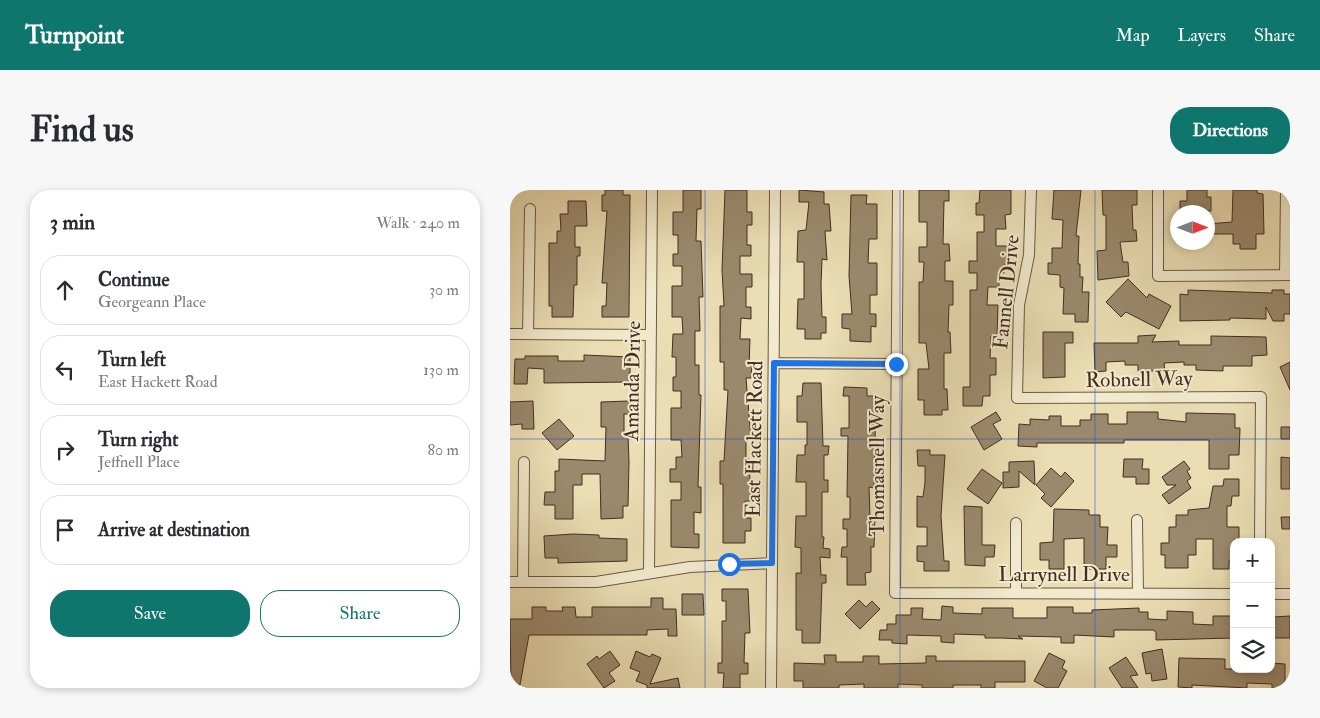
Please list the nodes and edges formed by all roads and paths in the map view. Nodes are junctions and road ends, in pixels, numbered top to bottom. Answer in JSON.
{"nodes":[{"id":1,"x":652,"y":190,"type":"edge"},
{"id":2,"x":775,"y":190,"type":"edge"},
{"id":3,"x":898,"y":190,"type":"edge"},
{"id":4,"x":1032,"y":190,"type":"edge"},
{"id":5,"x":1158,"y":190,"type":"edge"},
{"id":6,"x":1286,"y":190,"type":"edge"},
{"id":7,"x":530,"y":209,"type":"dead end"},
{"id":8,"x":1288,"y":276,"type":"edge"},
{"id":9,"x":510,"y":334,"type":"edge"},
{"id":10,"x":528,"y":334,"type":"junction"},
{"id":11,"x":651,"y":335,"type":"junction"},
{"id":12,"x":774,"y":363,"type":"junction"},
{"id":13,"x":896,"y":364,"type":"junction"},
{"id":14,"x":1017,"y":398,"type":"joint"},
{"id":15,"x":524,"y":462,"type":"dead end"},
{"id":16,"x":1138,"y":520,"type":"dead end"},
{"id":17,"x":1016,"y":523,"type":"dead end"},
{"id":18,"x":1260,"y":538,"type":"edge"},
{"id":19,"x":772,"y":563,"type":"junction"},
{"id":20,"x":649,"y":573,"type":"junction"},
{"id":21,"x":510,"y":582,"type":"edge"},
{"id":22,"x":523,"y":582,"type":"junction"},
{"id":23,"x":895,"y":593,"type":"joint"},
{"id":24,"x":1016,"y":593,"type":"junction"},
{"id":25,"x":1138,"y":594,"type":"junction"},
{"id":26,"x":1230,"y":594,"type":"edge"},
{"id":27,"x":1275,"y":594,"type":"edge"},
{"id":28,"x":1290,"y":594,"type":"edge"},
{"id":29,"x":771,"y":688,"type":"edge"}],
"edges":[{"from":1,"to":11,"type":"street","name":"Amanda Drive"},
{"from":2,"to":12,"type":"street","name":"East Hackett Road"},
{"from":3,"to":13,"type":"street","name":"Thomasnell Way"},
{"from":4,"to":14,"type":"street","name":"Fannell Drive"},
{"from":5,"to":8,"type":"street"},
{"from":6,"to":8,"type":"street"},
{"from":7,"to":10,"type":"street"},
{"from":9,"to":10,"type":"street"},
{"from":10,"to":11,"type":"street"},
{"from":11,"to":20,"type":"street","name":"Amanda Drive"},
{"from":12,"to":13,"type":"street"},
{"from":12,"to":19,"type":"street","name":"East Hackett Road"},
{"from":13,"to":23,"type":"street","name":"Thomasnell Way"},
{"from":14,"to":18,"type":"street","name":"Robnell Way"},
{"from":15,"to":22,"type":"street"},
{"from":16,"to":25,"type":"street"},
{"from":17,"to":24,"type":"street"},
{"from":19,"to":20,"type":"street"},
{"from":19,"to":29,"type":"street","name":"East Hackett Road"},
{"from":20,"to":22,"type":"street"},
{"from":21,"to":22,"type":"street"},
{"from":23,"to":24,"type":"street","name":"Larrynell Drive"},
{"from":24,"to":25,"type":"street","name":"Larrynell Drive"},
{"from":25,"to":26,"type":"street","name":"Larrynell Drive"},
{"from":27,"to":28,"type":"street"}]}
